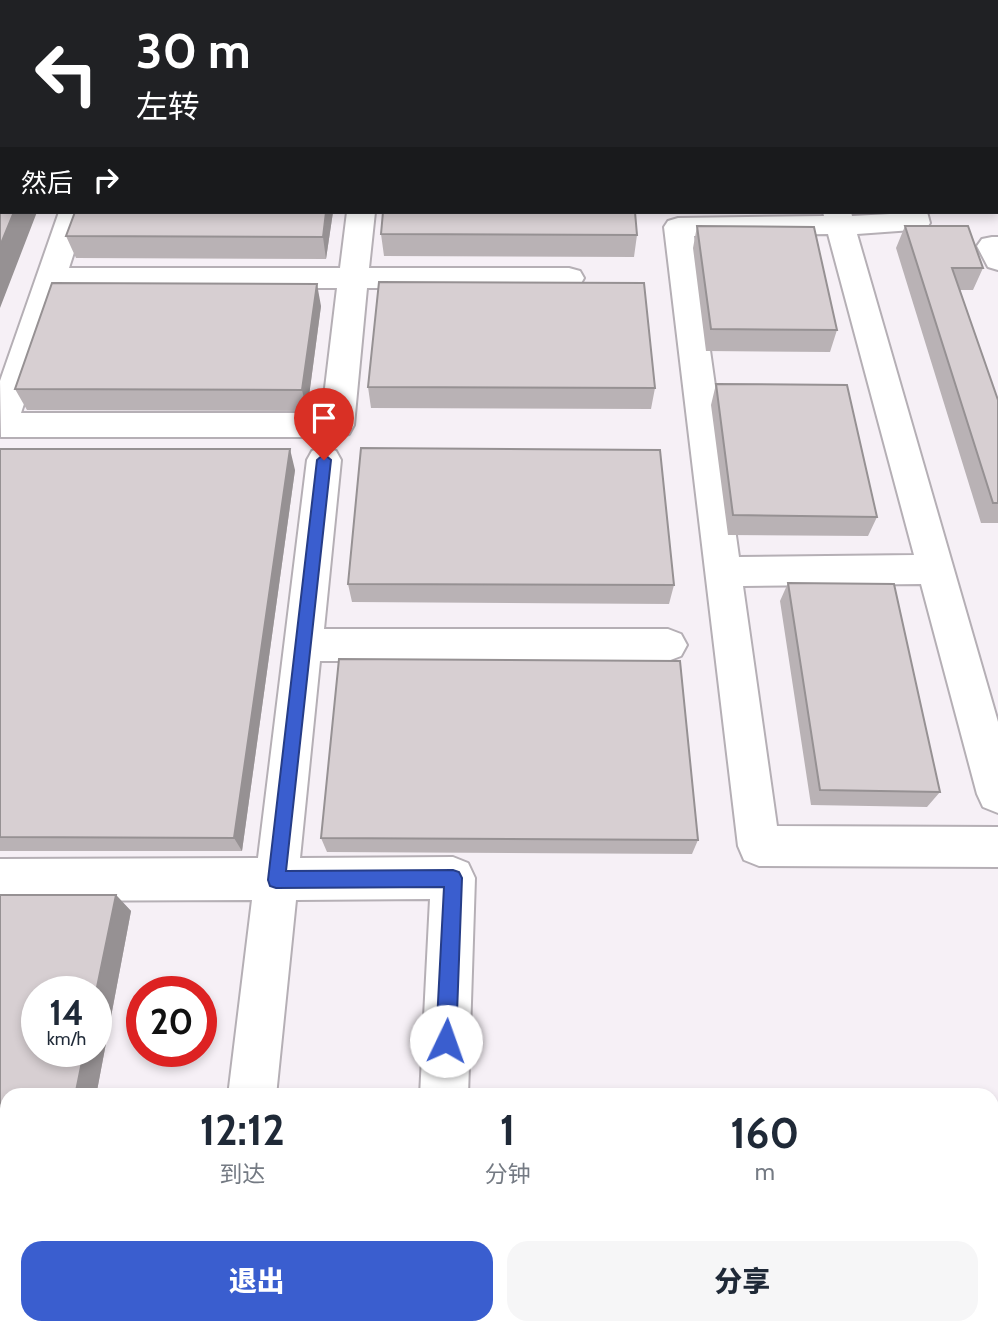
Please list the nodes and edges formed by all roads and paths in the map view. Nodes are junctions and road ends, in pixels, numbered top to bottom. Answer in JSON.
{"nodes":[{"id":1,"x":72,"y":214,"type":"edge"},
{"id":2,"x":361,"y":214,"type":"edge"},
{"id":3,"x":914,"y":214,"type":"edge"},
{"id":4,"x":838,"y":218,"type":"edge"},
{"id":5,"x":677,"y":219,"type":"edge"},
{"id":6,"x":998,"y":246,"type":"edge"},
{"id":7,"x":998,"y":260,"type":"edge"},
{"id":8,"x":51,"y":278,"type":"junction"},
{"id":9,"x":569,"y":278,"type":"dead end"},
{"id":10,"x":353,"y":279,"type":"junction"},
{"id":11,"x":324,"y":460,"type":"dead end"},
{"id":12,"x":936,"y":569,"type":"junction"},
{"id":13,"x":723,"y":572,"type":"junction"},
{"id":14,"x":302,"y":645,"type":"junction"},
{"id":15,"x":668,"y":645,"type":"dead end"},
{"id":16,"x":998,"y":794,"type":"edge"},
{"id":17,"x":998,"y":847,"type":"edge"},
{"id":18,"x":0,"y":880,"type":"edge"},
{"id":19,"x":276,"y":880,"type":"junction"},
{"id":20,"x":253,"y":1088,"type":"edge"},
{"id":21,"x":444,"y":1088,"type":"edge"}],
"edges":[{"from":1,"to":8,"type":"lane"},
{"from":2,"to":10,"type":"lane"},
{"from":3,"to":4,"type":"lane"},
{"from":4,"to":5,"type":"lane"},
{"from":4,"to":12,"type":"lane"},
{"from":5,"to":13,"type":"lane"},
{"from":6,"to":7,"type":"lane"},
{"from":8,"to":10,"type":"lane"},
{"from":8,"to":10,"type":"lane"},
{"from":9,"to":10,"type":"lane"},
{"from":11,"to":14,"type":"lane"},
{"from":12,"to":13,"type":"lane"},
{"from":12,"to":16,"type":"lane"},
{"from":13,"to":17,"type":"lane"},
{"from":14,"to":15,"type":"lane"},
{"from":14,"to":19,"type":"lane"},
{"from":18,"to":19,"type":"lane"},
{"from":19,"to":20,"type":"lane"},
{"from":19,"to":21,"type":"lane"}]}
